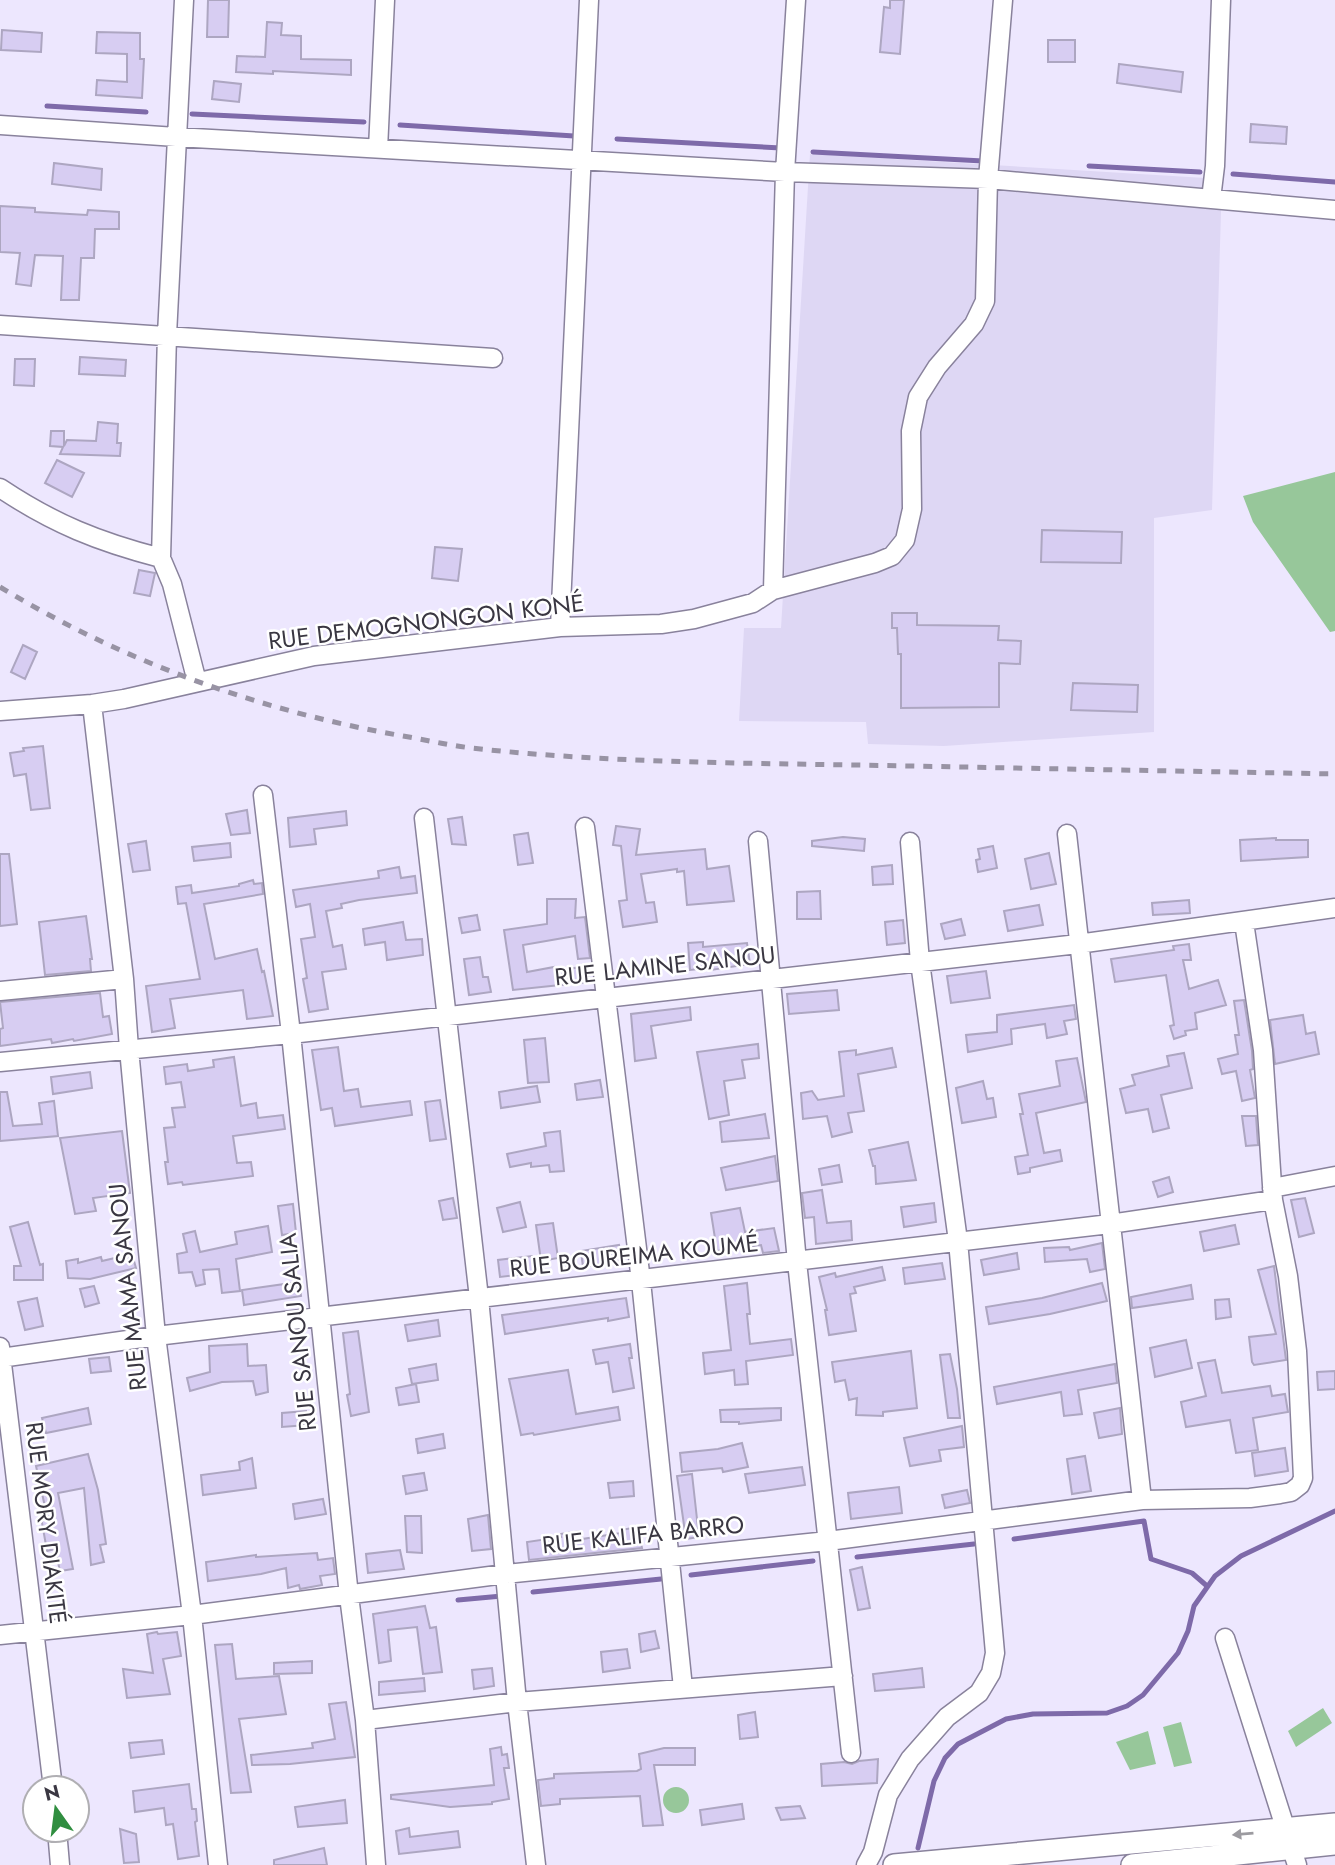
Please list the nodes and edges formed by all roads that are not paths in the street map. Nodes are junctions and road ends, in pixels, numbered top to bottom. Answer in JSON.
{"nodes":[{"id":1,"x":184,"y":0,"type":"edge"},
{"id":2,"x":385,"y":0,"type":"edge"},
{"id":3,"x":589,"y":0,"type":"edge"},
{"id":4,"x":796,"y":0,"type":"edge"},
{"id":5,"x":1003,"y":0,"type":"edge"},
{"id":6,"x":1221,"y":0,"type":"edge"},
{"id":7,"x":0,"y":125,"type":"edge"},
{"id":8,"x":176,"y":137,"type":"junction"},
{"id":9,"x":378,"y":149,"type":"junction"},
{"id":10,"x":582,"y":159,"type":"junction"},
{"id":11,"x":785,"y":172,"type":"junction"},
{"id":12,"x":988,"y":178,"type":"junction"},
{"id":13,"x":1211,"y":199,"type":"junction"},
{"id":14,"x":1335,"y":210,"type":"edge"},
{"id":15,"x":0,"y":326,"type":"edge"},
{"id":16,"x":167,"y":335,"type":"junction"},
{"id":17,"x":492,"y":358,"type":"dead end"},
{"id":18,"x":0,"y":488,"type":"edge"},
{"id":19,"x":161,"y":558,"type":"junction"},
{"id":20,"x":772,"y":590,"type":"junction"},
{"id":21,"x":560,"y":627,"type":"junction"},
{"id":22,"x":197,"y":682,"type":"junction"},
{"id":23,"x":92,"y":704,"type":"junction"},
{"id":24,"x":0,"y":711,"type":"edge"},
{"id":25,"x":263,"y":795,"type":"dead end"},
{"id":26,"x":424,"y":818,"type":"dead end"},
{"id":27,"x":585,"y":827,"type":"dead end"},
{"id":28,"x":1067,"y":834,"type":"dead end"},
{"id":29,"x":758,"y":841,"type":"dead end"},
{"id":30,"x":911,"y":842,"type":"dead end"},
{"id":31,"x":1335,"y":908,"type":"edge"},
{"id":32,"x":1244,"y":922,"type":"junction"},
{"id":33,"x":1078,"y":944,"type":"junction"},
{"id":34,"x":920,"y":962,"type":"junction"},
{"id":35,"x":124,"y":979,"type":"junction"},
{"id":36,"x":772,"y":979,"type":"junction"},
{"id":37,"x":0,"y":990,"type":"edge"},
{"id":38,"x":605,"y":998,"type":"junction"},
{"id":39,"x":447,"y":1015,"type":"junction"},
{"id":40,"x":291,"y":1034,"type":"junction"},
{"id":41,"x":128,"y":1049,"type":"junction"},
{"id":42,"x":0,"y":1062,"type":"edge"},
{"id":43,"x":1335,"y":1176,"type":"edge"},
{"id":44,"x":1273,"y":1194,"type":"junction"},
{"id":45,"x":1110,"y":1224,"type":"junction"},
{"id":46,"x":958,"y":1241,"type":"junction"},
{"id":47,"x":797,"y":1262,"type":"junction"},
{"id":48,"x":641,"y":1281,"type":"junction"},
{"id":49,"x":479,"y":1298,"type":"junction"},
{"id":50,"x":321,"y":1317,"type":"junction"},
{"id":51,"x":156,"y":1336,"type":"junction"},
{"id":52,"x":0,"y":1354,"type":"edge"},
{"id":53,"x":1142,"y":1500,"type":"junction"},
{"id":54,"x":985,"y":1521,"type":"junction"},
{"id":55,"x":828,"y":1541,"type":"junction"},
{"id":56,"x":669,"y":1558,"type":"junction"},
{"id":57,"x":505,"y":1574,"type":"junction"},
{"id":58,"x":349,"y":1596,"type":"junction"},
{"id":59,"x":192,"y":1615,"type":"junction"},
{"id":60,"x":35,"y":1632,"type":"junction"},
{"id":61,"x":0,"y":1634,"type":"edge"},
{"id":62,"x":1225,"y":1638,"type":"dead end"},
{"id":63,"x":843,"y":1676,"type":"junction"},
{"id":64,"x":683,"y":1688,"type":"junction"},
{"id":65,"x":517,"y":1702,"type":"junction"},
{"id":66,"x":365,"y":1720,"type":"junction"},
{"id":67,"x":851,"y":1753,"type":"dead end"},
{"id":68,"x":51,"y":1774,"type":"edge"},
{"id":69,"x":1335,"y":1824,"type":"edge"},
{"id":70,"x":59,"y":1844,"type":"edge"},
{"id":71,"x":1335,"y":1844,"type":"edge"},
{"id":72,"x":1291,"y":1848,"type":"edge"},
{"id":73,"x":61,"y":1865,"type":"edge"},
{"id":74,"x":218,"y":1865,"type":"edge"},
{"id":75,"x":376,"y":1865,"type":"edge"},
{"id":76,"x":536,"y":1865,"type":"edge"},
{"id":77,"x":866,"y":1865,"type":"edge"},
{"id":78,"x":894,"y":1865,"type":"edge"},
{"id":79,"x":1132,"y":1865,"type":"edge"}],
"edges":[{"from":1,"to":8,"type":"street"},
{"from":2,"to":9,"type":"street"},
{"from":3,"to":10,"type":"street"},
{"from":4,"to":11,"type":"street"},
{"from":5,"to":12,"type":"street","name":"RUE DEMOGNONGON KONÉ"},
{"from":6,"to":13,"type":"street"},
{"from":7,"to":8,"type":"street"},
{"from":8,"to":9,"type":"street"},
{"from":8,"to":16,"type":"street"},
{"from":9,"to":10,"type":"street"},
{"from":10,"to":11,"type":"street"},
{"from":10,"to":21,"type":"street"},
{"from":11,"to":12,"type":"street"},
{"from":11,"to":20,"type":"street"},
{"from":12,"to":13,"type":"street"},
{"from":12,"to":20,"type":"street","name":"RUE DEMOGNONGON KONÉ"},
{"from":13,"to":14,"type":"street"},
{"from":15,"to":16,"type":"street"},
{"from":16,"to":17,"type":"street"},
{"from":16,"to":19,"type":"street"},
{"from":18,"to":19,"type":"street"},
{"from":19,"to":22,"type":"street"},
{"from":20,"to":21,"type":"street","name":"RUE DEMOGNONGON KONÉ"},
{"from":21,"to":22,"type":"street","name":"RUE DEMOGNONGON KONÉ"},
{"from":22,"to":23,"type":"street","name":"RUE DEMOGNONGON KONÉ"},
{"from":23,"to":24,"type":"street","name":"RUE DEMOGNONGON KONÉ"},
{"from":23,"to":35,"type":"street","name":"RUE MAMA SANOU"},
{"from":25,"to":40,"type":"street","name":"RUE SANOU SALIA"},
{"from":26,"to":39,"type":"street"},
{"from":27,"to":38,"type":"street"},
{"from":28,"to":33,"type":"street"},
{"from":29,"to":36,"type":"street"},
{"from":30,"to":34,"type":"street"},
{"from":31,"to":32,"type":"street","name":"RUE LAMINE SANOU"},
{"from":32,"to":33,"type":"street","name":"RUE LAMINE SANOU"},
{"from":32,"to":44,"type":"street"},
{"from":33,"to":34,"type":"street","name":"RUE LAMINE SANOU"},
{"from":33,"to":45,"type":"street"},
{"from":34,"to":36,"type":"street","name":"RUE LAMINE SANOU"},
{"from":34,"to":46,"type":"street"},
{"from":35,"to":37,"type":"street"},
{"from":35,"to":41,"type":"street","name":"RUE MAMA SANOU"},
{"from":36,"to":38,"type":"street","name":"RUE LAMINE SANOU"},
{"from":36,"to":47,"type":"street"},
{"from":38,"to":39,"type":"street","name":"RUE LAMINE SANOU"},
{"from":38,"to":48,"type":"street"},
{"from":39,"to":40,"type":"street","name":"RUE LAMINE SANOU"},
{"from":39,"to":49,"type":"street"},
{"from":40,"to":41,"type":"street","name":"RUE LAMINE SANOU"},
{"from":40,"to":50,"type":"street","name":"RUE SANOU SALIA"},
{"from":41,"to":42,"type":"street","name":"RUE LAMINE SANOU"},
{"from":41,"to":51,"type":"street","name":"RUE MAMA SANOU"},
{"from":43,"to":44,"type":"street","name":"RUE BOUREIMA KOUMÉ"},
{"from":44,"to":45,"type":"street","name":"RUE BOUREIMA KOUMÉ"},
{"from":44,"to":53,"type":"street","name":"RUE KALIFA BARRO"},
{"from":45,"to":46,"type":"street","name":"RUE BOUREIMA KOUMÉ"},
{"from":45,"to":53,"type":"street"},
{"from":46,"to":47,"type":"street","name":"RUE BOUREIMA KOUMÉ"},
{"from":46,"to":54,"type":"street"},
{"from":47,"to":48,"type":"street","name":"RUE BOUREIMA KOUMÉ"},
{"from":47,"to":55,"type":"street"},
{"from":48,"to":49,"type":"street","name":"RUE BOUREIMA KOUMÉ"},
{"from":48,"to":56,"type":"street"},
{"from":49,"to":50,"type":"street","name":"RUE BOUREIMA KOUMÉ"},
{"from":49,"to":57,"type":"street"},
{"from":50,"to":51,"type":"street","name":"RUE BOUREIMA KOUMÉ"},
{"from":50,"to":58,"type":"street","name":"RUE SANOU SALIA"},
{"from":51,"to":52,"type":"street","name":"RUE BOUREIMA KOUMÉ"},
{"from":51,"to":59,"type":"street","name":"RUE MAMA SANOU"},
{"from":52,"to":60,"type":"street","name":"RUE MORY DIAKITÉ"},
{"from":53,"to":54,"type":"street","name":"RUE KALIFA BARRO"},
{"from":54,"to":55,"type":"street","name":"RUE KALIFA BARRO"},
{"from":54,"to":77,"type":"street"},
{"from":55,"to":56,"type":"street","name":"RUE KALIFA BARRO"},
{"from":55,"to":63,"type":"street"},
{"from":56,"to":57,"type":"street","name":"RUE KALIFA BARRO"},
{"from":56,"to":64,"type":"street"},
{"from":57,"to":58,"type":"street","name":"RUE KALIFA BARRO"},
{"from":57,"to":65,"type":"street"},
{"from":58,"to":59,"type":"street","name":"RUE KALIFA BARRO"},
{"from":58,"to":66,"type":"street","name":"RUE SANOU SALIA"},
{"from":59,"to":60,"type":"street","name":"RUE KALIFA BARRO"},
{"from":59,"to":74,"type":"street","name":"RUE MAMA SANOU"},
{"from":60,"to":61,"type":"street","name":"RUE KALIFA BARRO"},
{"from":60,"to":68,"type":"street","name":"RUE MORY DIAKITÉ"},
{"from":62,"to":72,"type":"street"},
{"from":63,"to":64,"type":"street"},
{"from":63,"to":67,"type":"street"},
{"from":64,"to":65,"type":"street"},
{"from":65,"to":66,"type":"street"},
{"from":65,"to":76,"type":"street"},
{"from":66,"to":75,"type":"street","name":"RUE SANOU SALIA"},
{"from":69,"to":72,"type":"main road"},
{"from":70,"to":73,"type":"street"},
{"from":71,"to":72,"type":"main road"},
{"from":72,"to":78,"type":"main road","one_way":true},
{"from":72,"to":79,"type":"main road"}]}
